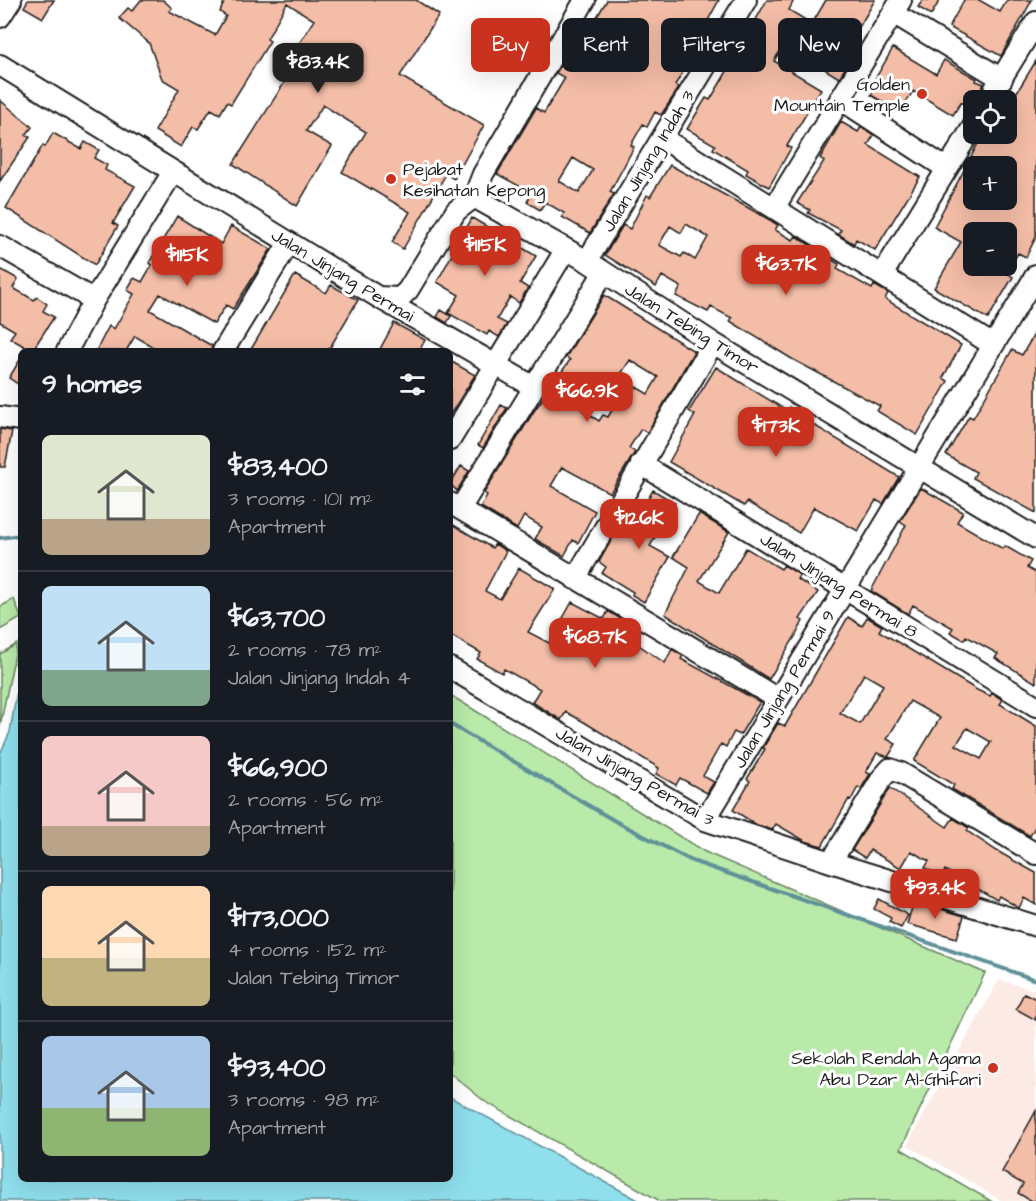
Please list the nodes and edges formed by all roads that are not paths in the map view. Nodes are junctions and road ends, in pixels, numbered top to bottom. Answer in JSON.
{"nodes":[{"id":1,"x":11,"y":0,"type":"edge"},
{"id":2,"x":585,"y":0,"type":"edge"},
{"id":3,"x":746,"y":0,"type":"edge"},
{"id":4,"x":897,"y":7,"type":"edge"},
{"id":5,"x":0,"y":17,"type":"edge"},
{"id":6,"x":1036,"y":22,"type":"edge"},
{"id":7,"x":0,"y":65,"type":"edge"},
{"id":8,"x":1002,"y":79,"type":"junction"},
{"id":9,"x":995,"y":90,"type":"edge"},
{"id":10,"x":840,"y":99,"type":"junction"},
{"id":11,"x":662,"y":138,"type":"junction"},
{"id":12,"x":963,"y":143,"type":"edge"},
{"id":13,"x":947,"y":169,"type":"junction"},
{"id":14,"x":173,"y":172,"type":"junction"},
{"id":15,"x":474,"y":197,"type":"junction"},
{"id":16,"x":774,"y":208,"type":"junction"},
{"id":17,"x":289,"y":243,"type":"junction"},
{"id":18,"x":0,"y":246,"type":"edge"},
{"id":19,"x":566,"y":249,"type":"junction"},
{"id":20,"x":587,"y":261,"type":"junction"},
{"id":21,"x":604,"y":272,"type":"junction"},
{"id":22,"x":882,"y":275,"type":"junction"},
{"id":23,"x":1036,"y":275,"type":"edge"},
{"id":24,"x":378,"y":297,"type":"junction"},
{"id":25,"x":94,"y":300,"type":"junction"},
{"id":26,"x":713,"y":343,"type":"junction"},
{"id":27,"x":993,"y":345,"type":"junction"},
{"id":28,"x":69,"y":348,"type":"edge"},
{"id":29,"x":225,"y":348,"type":"edge"},
{"id":30,"x":496,"y":365,"type":"junction"},
{"id":31,"x":534,"y":387,"type":"junction"},
{"id":32,"x":0,"y":417,"type":"edge"},
{"id":33,"x":18,"y":420,"type":"edge"},
{"id":34,"x":453,"y":435,"type":"edge"},
{"id":35,"x":641,"y":464,"type":"junction"},
{"id":36,"x":918,"y":467,"type":"junction"},
{"id":37,"x":455,"y":506,"type":"edge"},
{"id":38,"x":1036,"y":537,"type":"edge"},
{"id":39,"x":575,"y":579,"type":"junction"},
{"id":40,"x":844,"y":589,"type":"junction"},
{"id":41,"x":453,"y":670,"type":"edge"},
{"id":42,"x":778,"y":699,"type":"junction"},
{"id":43,"x":1036,"y":706,"type":"edge"},
{"id":44,"x":705,"y":820,"type":"junction"},
{"id":45,"x":1036,"y":854,"type":"edge"},
{"id":46,"x":831,"y":862,"type":"junction"},
{"id":47,"x":1036,"y":926,"type":"edge"}],
"edges":[{"from":1,"to":5,"type":"street"},
{"from":2,"to":15,"type":"street"},
{"from":3,"to":11,"type":"street","name":"Jalan Jinjang Indah 3"},
{"from":4,"to":8,"type":"street"},
{"from":4,"to":10,"type":"street"},
{"from":6,"to":8,"type":"street"},
{"from":7,"to":14,"type":"street","name":"Jalan Jinjang Permai"},
{"from":8,"to":9,"type":"street"},
{"from":10,"to":13,"type":"street"},
{"from":10,"to":16,"type":"street"},
{"from":11,"to":16,"type":"street"},
{"from":11,"to":20,"type":"street","name":"Jalan Jinjang Indah 3"},
{"from":12,"to":13,"type":"street"},
{"from":13,"to":22,"type":"street"},
{"from":14,"to":17,"type":"street","name":"Jalan Jinjang Permai"},
{"from":14,"to":25,"type":"street"},
{"from":15,"to":19,"type":"street","name":"Jalan Tebing Timor"},
{"from":15,"to":24,"type":"street"},
{"from":16,"to":22,"type":"street"},
{"from":17,"to":24,"type":"street","name":"Jalan Jinjang Permai"},
{"from":17,"to":29,"type":"street"},
{"from":18,"to":25,"type":"street"},
{"from":19,"to":20,"type":"street","name":"Jalan Tebing Timor"},
{"from":19,"to":30,"type":"street"},
{"from":20,"to":21,"type":"street","name":"Jalan Tebing Timor"},
{"from":21,"to":26,"type":"street","name":"Jalan Tebing Timor"},
{"from":21,"to":31,"type":"street"},
{"from":22,"to":27,"type":"street"},
{"from":23,"to":27,"type":"street","name":"Jalan Jinjang Permai 9"},
{"from":24,"to":30,"type":"street","name":"Jalan Jinjang Permai"},
{"from":25,"to":28,"type":"street"},
{"from":26,"to":35,"type":"street"},
{"from":26,"to":36,"type":"street","name":"Jalan Tebing Timor"},
{"from":27,"to":36,"type":"street","name":"Jalan Jinjang Permai 9"},
{"from":30,"to":31,"type":"street","name":"Jalan Jinjang Permai"},
{"from":30,"to":34,"type":"street"},
{"from":31,"to":37,"type":"street"},
{"from":32,"to":33,"type":"street"},
{"from":35,"to":39,"type":"street"},
{"from":35,"to":40,"type":"street","name":"Jalan Jinjang Permai 8"},
{"from":36,"to":38,"type":"street","name":"Jalan Tebing Timor"},
{"from":36,"to":40,"type":"street","name":"Jalan Jinjang Permai 9"},
{"from":37,"to":39,"type":"street"},
{"from":39,"to":42,"type":"street"},
{"from":40,"to":42,"type":"street","name":"Jalan Jinjang Permai 9"},
{"from":40,"to":43,"type":"street","name":"Jalan Jinjang Permai 8"},
{"from":41,"to":44,"type":"street","name":"Jalan Jinjang Permai 3"},
{"from":42,"to":44,"type":"street","name":"Jalan Jinjang Permai 9"},
{"from":44,"to":46,"type":"street","name":"Jalan Jinjang Permai 3"},
{"from":45,"to":46,"type":"street"},
{"from":46,"to":47,"type":"street","name":"Jalan Jinjang Permai 3"}]}
